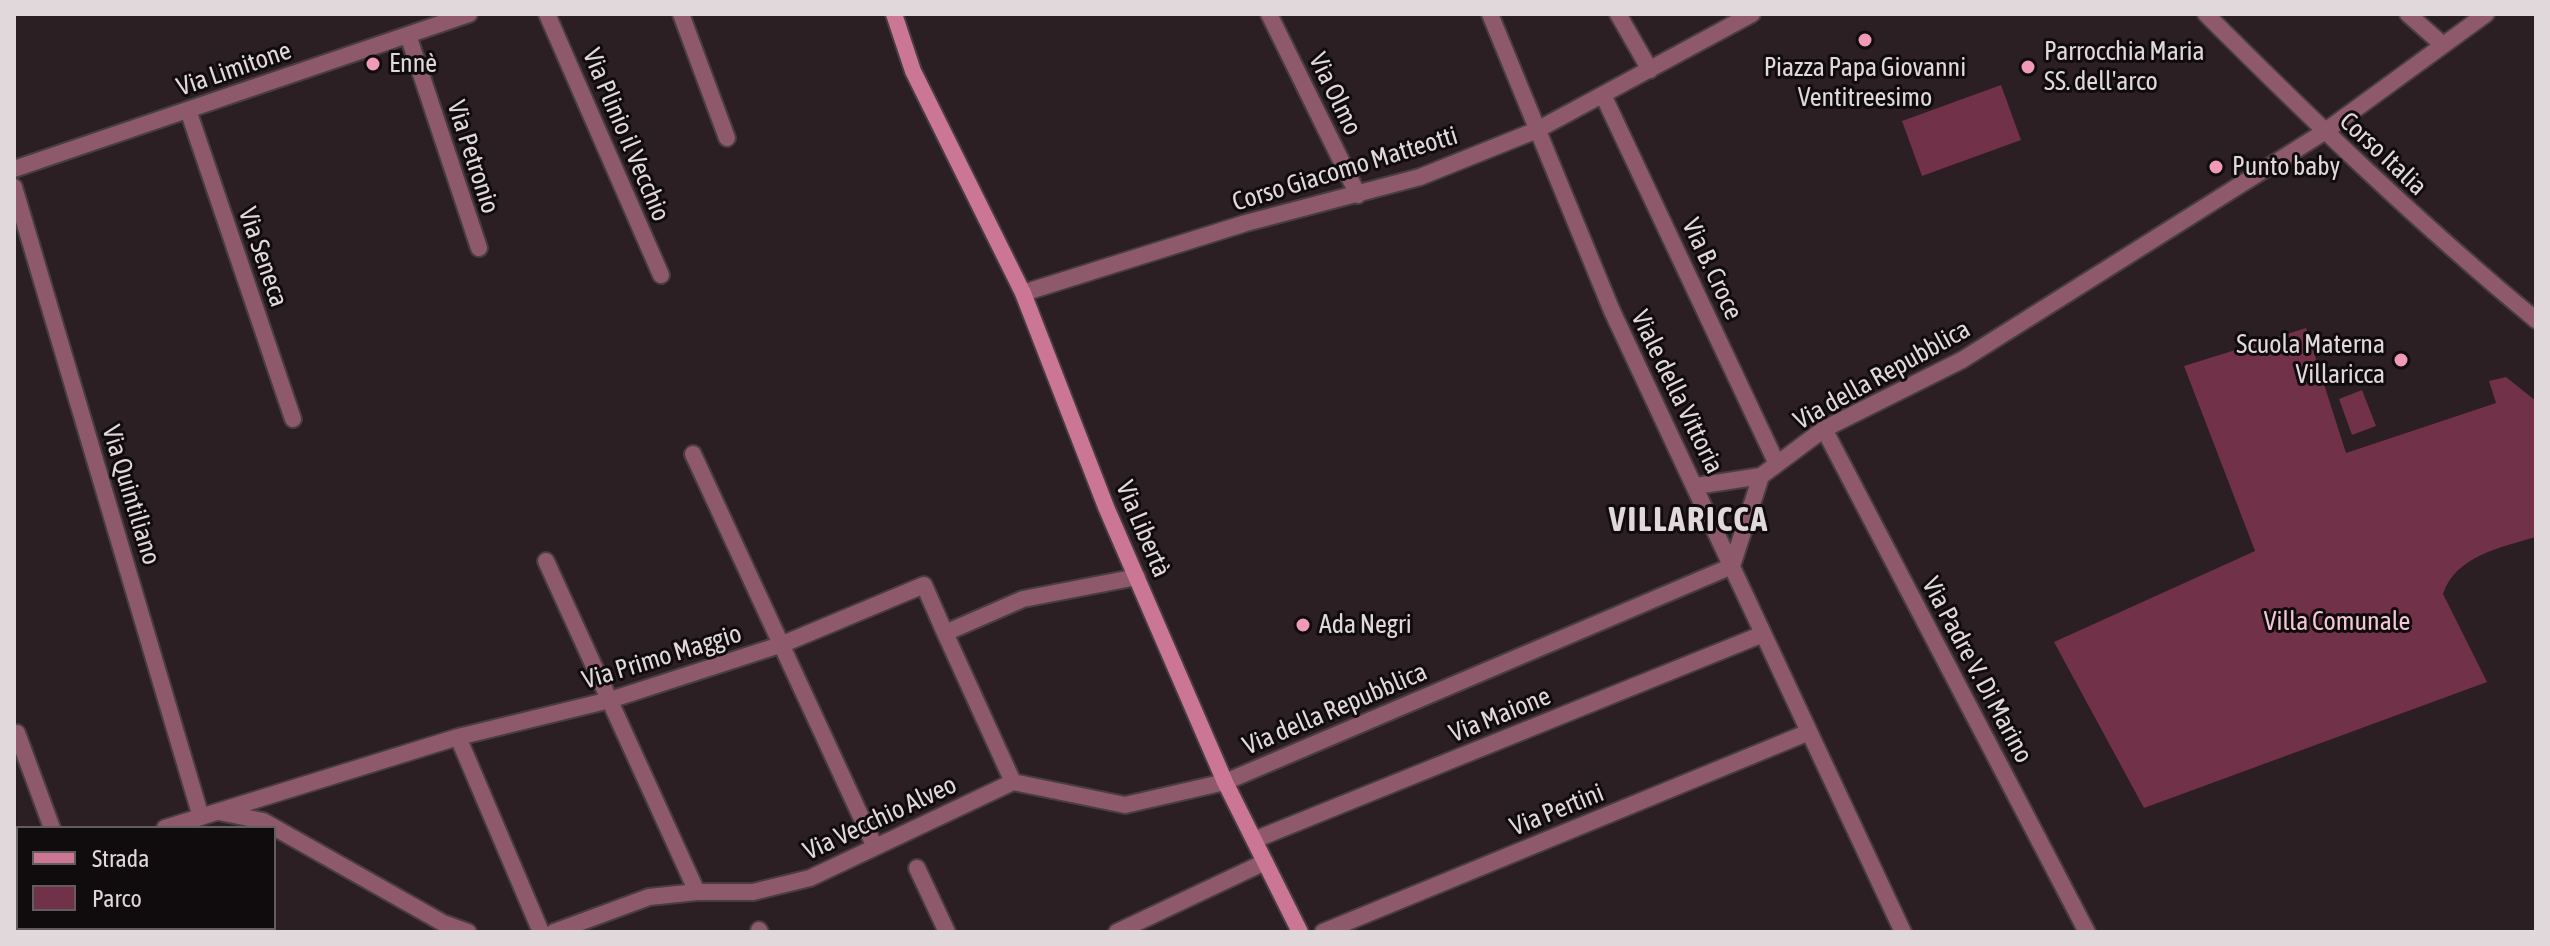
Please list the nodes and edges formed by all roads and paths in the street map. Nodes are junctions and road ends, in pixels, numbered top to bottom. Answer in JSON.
{"nodes":[{"id":1,"x":469,"y":14,"type":"edge"},
{"id":2,"x":547,"y":14,"type":"edge"},
{"id":3,"x":681,"y":14,"type":"edge"},
{"id":4,"x":894,"y":14,"type":"edge"},
{"id":5,"x":1269,"y":14,"type":"edge"},
{"id":6,"x":1490,"y":14,"type":"edge"},
{"id":7,"x":1618,"y":14,"type":"edge"},
{"id":8,"x":1752,"y":14,"type":"edge"},
{"id":9,"x":2206,"y":14,"type":"edge"},
{"id":10,"x":2408,"y":14,"type":"edge"},
{"id":11,"x":2486,"y":14,"type":"edge"},
{"id":12,"x":426,"y":21,"type":"edge"},
{"id":13,"x":408,"y":35,"type":"junction"},
{"id":14,"x":2443,"y":45,"type":"junction"},
{"id":15,"x":1650,"y":70,"type":"junction"},
{"id":16,"x":1603,"y":95,"type":"junction"},
{"id":17,"x":188,"y":110,"type":"junction"},
{"id":18,"x":1537,"y":130,"type":"junction"},
{"id":19,"x":2324,"y":132,"type":"junction"},
{"id":20,"x":727,"y":138,"type":"dead end"},
{"id":21,"x":14,"y":169,"type":"edge"},
{"id":22,"x":14,"y":187,"type":"edge"},
{"id":23,"x":1358,"y":195,"type":"junction"},
{"id":24,"x":479,"y":248,"type":"dead end"},
{"id":25,"x":661,"y":275,"type":"dead end"},
{"id":26,"x":1023,"y":293,"type":"junction"},
{"id":27,"x":2536,"y":320,"type":"edge"},
{"id":28,"x":293,"y":419,"type":"dead end"},
{"id":29,"x":1824,"y":429,"type":"junction"},
{"id":30,"x":693,"y":454,"type":"dead end"},
{"id":31,"x":1777,"y":464,"type":"junction"},
{"id":32,"x":1761,"y":476,"type":"junction"},
{"id":33,"x":1696,"y":486,"type":"junction"},
{"id":34,"x":546,"y":561,"type":"dead end"},
{"id":35,"x":1732,"y":566,"type":"junction"},
{"id":36,"x":1137,"y":577,"type":"junction"},
{"id":37,"x":945,"y":633,"type":"junction"},
{"id":38,"x":1763,"y":634,"type":"junction"},
{"id":39,"x":783,"y":644,"type":"junction"},
{"id":40,"x":610,"y":700,"type":"junction"},
{"id":41,"x":1809,"y":732,"type":"junction"},
{"id":42,"x":17,"y":733,"type":"dead end"},
{"id":43,"x":458,"y":737,"type":"junction"},
{"id":44,"x":1013,"y":782,"type":"junction"},
{"id":45,"x":1225,"y":782,"type":"junction"},
{"id":46,"x":209,"y":814,"type":"junction"},
{"id":47,"x":51,"y":826,"type":"edge"},
{"id":48,"x":171,"y":826,"type":"edge"},
{"id":49,"x":272,"y":826,"type":"edge"},
{"id":50,"x":276,"y":828,"type":"edge"},
{"id":51,"x":1254,"y":840,"type":"junction"},
{"id":52,"x":875,"y":847,"type":"junction"},
{"id":53,"x":1265,"y":862,"type":"junction"},
{"id":54,"x":917,"y":868,"type":"dead end"},
{"id":55,"x":697,"y":892,"type":"junction"},
{"id":56,"x":468,"y":932,"type":"edge"},
{"id":57,"x":541,"y":932,"type":"edge"},
{"id":58,"x":554,"y":932,"type":"edge"},
{"id":59,"x":947,"y":932,"type":"edge"},
{"id":60,"x":1117,"y":932,"type":"edge"},
{"id":61,"x":1300,"y":932,"type":"edge"},
{"id":62,"x":1323,"y":932,"type":"edge"},
{"id":63,"x":1903,"y":932,"type":"edge"},
{"id":64,"x":2086,"y":932,"type":"edge"}],
"edges":[{"from":1,"to":12,"type":"street","name":"Via Limitone"},
{"from":2,"to":25,"type":"street","name":"Via Plinio il Vecchio"},
{"from":3,"to":20,"type":"street"},
{"from":4,"to":26,"type":"street","name":"Via Libertà"},
{"from":5,"to":23,"type":"street","name":"Via Olmo"},
{"from":6,"to":18,"type":"street","name":"Viale della Vittoria"},
{"from":7,"to":15,"type":"street"},
{"from":8,"to":15,"type":"street","name":"Corso Giacomo Matteotti"},
{"from":9,"to":19,"type":"street","name":"Corso Italia"},
{"from":10,"to":14,"type":"street"},
{"from":11,"to":14,"type":"street","name":"Via della Repubblica"},
{"from":12,"to":13,"type":"street","name":"Via Limitone"},
{"from":13,"to":17,"type":"street","name":"Via Limitone"},
{"from":13,"to":24,"type":"street","name":"Via Petronio"},
{"from":14,"to":19,"type":"street","name":"Via della Repubblica"},
{"from":15,"to":16,"type":"street","name":"Corso Giacomo Matteotti"},
{"from":16,"to":18,"type":"street","name":"Corso Giacomo Matteotti"},
{"from":16,"to":31,"type":"street","name":"Via B. Croce"},
{"from":17,"to":21,"type":"street","name":"Via Limitone"},
{"from":17,"to":28,"type":"street","name":"Via Seneca"},
{"from":18,"to":23,"type":"street","name":"Corso Giacomo Matteotti"},
{"from":18,"to":33,"type":"street","name":"Viale della Vittoria"},
{"from":19,"to":27,"type":"street","name":"Corso Italia"},
{"from":19,"to":29,"type":"street","name":"Via della Repubblica"},
{"from":22,"to":46,"type":"street","name":"Via Quintiliano"},
{"from":23,"to":26,"type":"street","name":"Corso Giacomo Matteotti"},
{"from":26,"to":36,"type":"street","name":"Via Libertà"},
{"from":29,"to":31,"type":"street","name":"Via della Repubblica"},
{"from":29,"to":64,"type":"street","name":"Via Padre V. Di Marino"},
{"from":30,"to":39,"type":"street"},
{"from":31,"to":32,"type":"street","name":"Via della Repubblica"},
{"from":32,"to":33,"type":"street"},
{"from":32,"to":35,"type":"street"},
{"from":33,"to":35,"type":"street","name":"Viale della Vittoria"},
{"from":34,"to":40,"type":"street"},
{"from":35,"to":38,"type":"street","name":"Viale della Vittoria"},
{"from":35,"to":45,"type":"street","name":"Via della Repubblica"},
{"from":36,"to":37,"type":"street"},
{"from":36,"to":45,"type":"street","name":"Via Libertà"},
{"from":37,"to":39,"type":"street","name":"Via Primo Maggio"},
{"from":37,"to":44,"type":"street"},
{"from":38,"to":41,"type":"street","name":"Viale della Vittoria"},
{"from":38,"to":51,"type":"street","name":"Via Maione"},
{"from":39,"to":40,"type":"street","name":"Via Primo Maggio"},
{"from":39,"to":52,"type":"street"},
{"from":40,"to":43,"type":"street","name":"Via Primo Maggio"},
{"from":40,"to":55,"type":"street"},
{"from":41,"to":62,"type":"street","name":"Via Pertini"},
{"from":41,"to":63,"type":"street","name":"Viale della Vittoria"},
{"from":42,"to":47,"type":"street"},
{"from":43,"to":46,"type":"street","name":"Via Primo Maggio"},
{"from":43,"to":57,"type":"street"},
{"from":44,"to":45,"type":"street"},
{"from":44,"to":52,"type":"street","name":"Via Vecchio Alveo"},
{"from":45,"to":51,"type":"street","name":"Via Libertà"},
{"from":46,"to":48,"type":"street","name":"Via Primo Maggio"},
{"from":46,"to":49,"type":"street"},
{"from":50,"to":56,"type":"street"},
{"from":51,"to":53,"type":"street","name":"Via Libertà"},
{"from":52,"to":55,"type":"street","name":"Via Vecchio Alveo"},
{"from":53,"to":60,"type":"street"},
{"from":53,"to":61,"type":"street","name":"Via Libertà"},
{"from":54,"to":59,"type":"street"},
{"from":55,"to":58,"type":"street","name":"Via Vecchio Alveo"}]}
